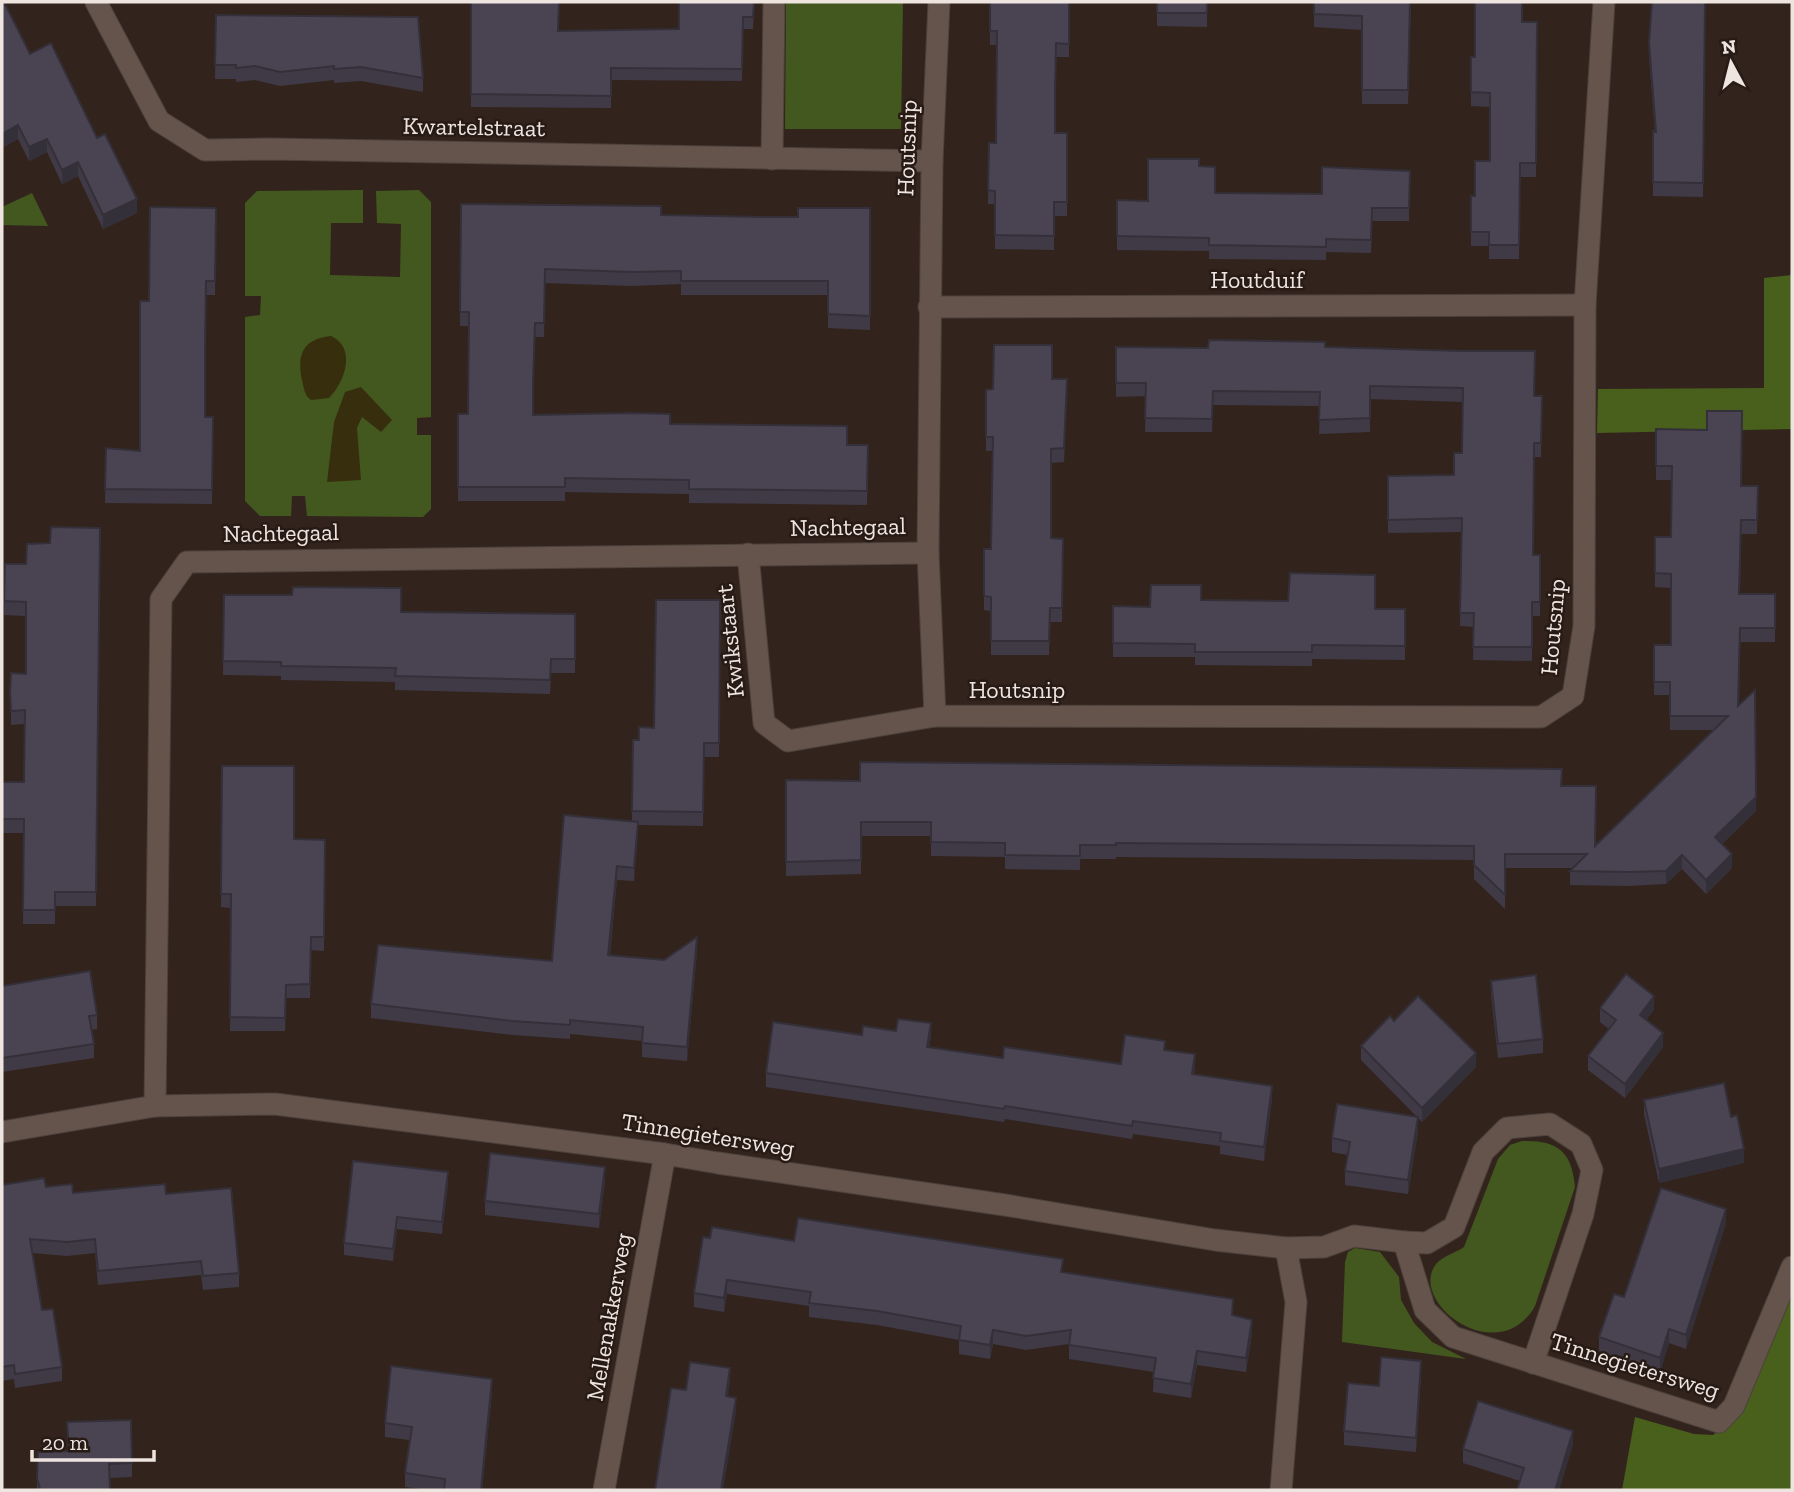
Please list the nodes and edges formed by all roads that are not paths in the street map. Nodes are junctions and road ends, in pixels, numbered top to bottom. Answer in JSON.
{"nodes":[{"id":1,"x":96,"y":2,"type":"edge"},
{"id":2,"x":774,"y":2,"type":"edge"},
{"id":3,"x":939,"y":2,"type":"edge"},
{"id":4,"x":1604,"y":2,"type":"edge"},
{"id":5,"x":772,"y":159,"type":"junction"},
{"id":6,"x":932,"y":162,"type":"junction"},
{"id":7,"x":1585,"y":305,"type":"junction"},
{"id":8,"x":929,"y":307,"type":"junction"},
{"id":9,"x":928,"y":553,"type":"junction"},
{"id":10,"x":748,"y":554,"type":"junction"},
{"id":11,"x":935,"y":716,"type":"junction"},
{"id":12,"x":764,"y":723,"type":"joint"},
{"id":13,"x":155,"y":1105,"type":"junction"},
{"id":14,"x":2,"y":1132,"type":"edge"},
{"id":15,"x":665,"y":1154,"type":"junction"},
{"id":16,"x":1405,"y":1242,"type":"junction"},
{"id":17,"x":1286,"y":1248,"type":"junction"},
{"id":18,"x":1792,"y":1267,"type":"edge"},
{"id":19,"x":1533,"y":1363,"type":"junction"},
{"id":20,"x":604,"y":1490,"type":"edge"},
{"id":21,"x":1282,"y":1490,"type":"edge"}],
"edges":[{"from":1,"to":5,"type":"street","name":"Kwartelstraat"},
{"from":2,"to":5,"type":"street"},
{"from":3,"to":6,"type":"street","name":"Houtsnip"},
{"from":4,"to":7,"type":"street","name":"Houtsnip"},
{"from":5,"to":6,"type":"street","name":"Kwartelstraat"},
{"from":6,"to":8,"type":"street","name":"Houtsnip"},
{"from":7,"to":8,"type":"street","name":"Houtduif"},
{"from":7,"to":11,"type":"street","name":"Houtsnip"},
{"from":8,"to":9,"type":"street","name":"Houtsnip"},
{"from":9,"to":10,"type":"street","name":"Nachtegaal"},
{"from":9,"to":11,"type":"street","name":"Houtsnip"},
{"from":10,"to":12,"type":"street","name":"Kwikstaart"},
{"from":10,"to":13,"type":"street","name":"Nachtegaal"},
{"from":11,"to":12,"type":"street","name":"Houtsnip"},
{"from":13,"to":14,"type":"street","name":"Tinnegietersweg"},
{"from":13,"to":15,"type":"street","name":"Tinnegietersweg"},
{"from":15,"to":17,"type":"street","name":"Tinnegietersweg"},
{"from":15,"to":20,"type":"street","name":"Mellenakkerweg"},
{"from":16,"to":17,"type":"street","name":"Tinnegietersweg"},
{"from":16,"to":19,"type":"street","name":"Tinnegietersweg"},
{"from":16,"to":19,"type":"street","name":"Tinnegietersweg"},
{"from":17,"to":21,"type":"street"},
{"from":18,"to":19,"type":"street","name":"Tinnegietersweg"}]}
